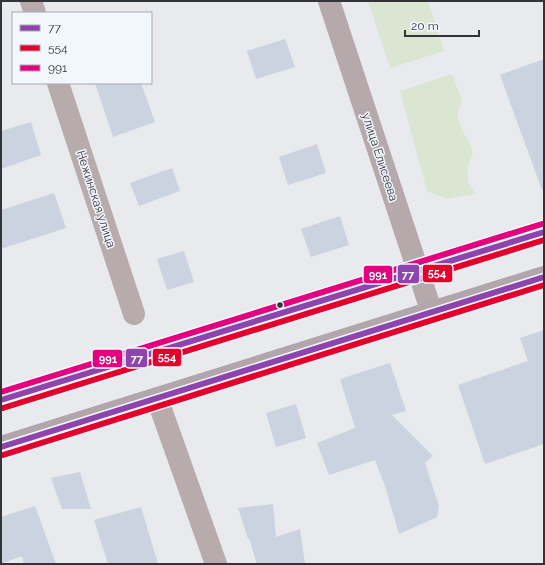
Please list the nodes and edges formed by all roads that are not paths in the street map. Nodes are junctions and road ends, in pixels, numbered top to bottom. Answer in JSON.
{"nodes":[{"id":1,"x":31,"y":1,"type":"edge"},
{"id":2,"x":329,"y":1,"type":"edge"},
{"id":3,"x":35,"y":12,"type":"edge"},
{"id":4,"x":58,"y":84,"type":"edge"},
{"id":5,"x":544,"y":232,"type":"edge"},
{"id":6,"x":418,"y":272,"type":"junction"},
{"id":7,"x":544,"y":277,"type":"edge"},
{"id":8,"x":432,"y":313,"type":"junction"},
{"id":9,"x":134,"y":314,"type":"dead end"},
{"id":10,"x":157,"y":398,"type":"junction"},
{"id":11,"x":1,"y":400,"type":"edge"},
{"id":12,"x":1,"y":447,"type":"edge"},
{"id":13,"x":216,"y":564,"type":"edge"}],
"edges":[{"from":1,"to":3,"type":"street"},
{"from":2,"to":6,"type":"street","name":"улица Елисеева"},
{"from":4,"to":9,"type":"street","name":"Нежинская улица"},
{"from":5,"to":6,"type":"highway"},
{"from":6,"to":8,"type":"street","name":"улица Елисеева"},
{"from":6,"to":11,"type":"highway"},
{"from":7,"to":8,"type":"highway"},
{"from":8,"to":10,"type":"highway"},
{"from":10,"to":12,"type":"highway"},
{"from":10,"to":13,"type":"street"}]}
